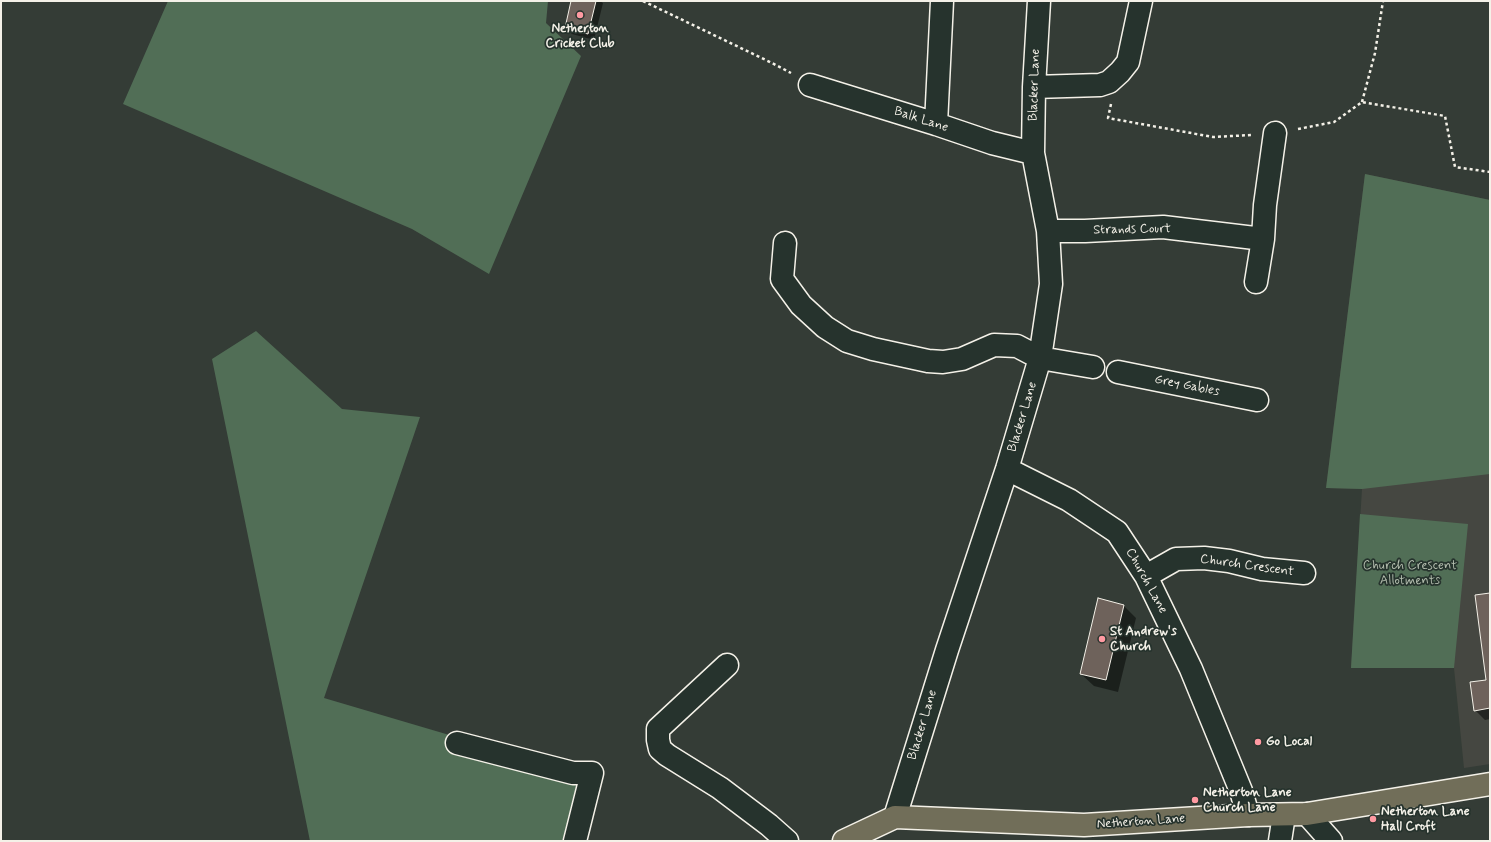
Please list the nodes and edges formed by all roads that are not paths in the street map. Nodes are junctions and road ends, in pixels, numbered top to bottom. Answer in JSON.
{"nodes":[{"id":1,"x":942,"y":1,"type":"edge"},
{"id":2,"x":1039,"y":1,"type":"edge"},
{"id":3,"x":1141,"y":1,"type":"edge"},
{"id":4,"x":810,"y":85,"type":"road end"},
{"id":5,"x":1034,"y":87,"type":"junction"},
{"id":6,"x":936,"y":124,"type":"junction"},
{"id":7,"x":1275,"y":133,"type":"dead end"},
{"id":8,"x":1033,"y":152,"type":"junction"},
{"id":9,"x":1048,"y":231,"type":"junction"},
{"id":10,"x":1263,"y":239,"type":"junction"},
{"id":11,"x":785,"y":243,"type":"dead end"},
{"id":12,"x":1256,"y":282,"type":"dead end"},
{"id":13,"x":1040,"y":358,"type":"junction"},
{"id":14,"x":1093,"y":367,"type":"dead end"},
{"id":15,"x":1118,"y":372,"type":"dead end"},
{"id":16,"x":1257,"y":400,"type":"dead end"},
{"id":17,"x":1007,"y":469,"type":"junction"},
{"id":18,"x":1304,"y":573,"type":"dead end"},
{"id":19,"x":1146,"y":576,"type":"junction"},
{"id":20,"x":727,"y":665,"type":"dead end"},
{"id":21,"x":457,"y":743,"type":"dead end"},
{"id":22,"x":1490,"y":784,"type":"edge"},
{"id":23,"x":1307,"y":814,"type":"junction"},
{"id":24,"x":1248,"y":815,"type":"junction"},
{"id":25,"x":1284,"y":815,"type":"junction"},
{"id":26,"x":895,"y":817,"type":"junction"},
{"id":27,"x":575,"y":841,"type":"edge"},
{"id":28,"x":787,"y":841,"type":"edge"},
{"id":29,"x":844,"y":841,"type":"edge"},
{"id":30,"x":1280,"y":841,"type":"edge"},
{"id":31,"x":1331,"y":841,"type":"edge"}],
"edges":[{"from":1,"to":6,"type":"street"},
{"from":2,"to":5,"type":"street","name":"Blacker Lane"},
{"from":3,"to":5,"type":"street"},
{"from":4,"to":6,"type":"street","name":"Balk Lane"},
{"from":5,"to":8,"type":"street","name":"Blacker Lane"},
{"from":6,"to":8,"type":"street","name":"Balk Lane"},
{"from":7,"to":10,"type":"street"},
{"from":8,"to":9,"type":"street","name":"Blacker Lane"},
{"from":9,"to":10,"type":"street","name":"Strands Court"},
{"from":9,"to":13,"type":"street","name":"Blacker Lane"},
{"from":10,"to":12,"type":"street"},
{"from":11,"to":13,"type":"street"},
{"from":13,"to":14,"type":"street"},
{"from":13,"to":17,"type":"street","name":"Blacker Lane"},
{"from":15,"to":16,"type":"street","name":"Grey Gables"},
{"from":17,"to":19,"type":"street","name":"Church Lane"},
{"from":17,"to":26,"type":"street","name":"Blacker Lane"},
{"from":18,"to":19,"type":"street","name":"Church Crescent"},
{"from":19,"to":24,"type":"street","name":"Church Lane"},
{"from":20,"to":28,"type":"street"},
{"from":21,"to":27,"type":"street"},
{"from":22,"to":23,"type":"main road","name":"Netherton Lane"},
{"from":23,"to":25,"type":"main road","name":"Netherton Lane"},
{"from":23,"to":31,"type":"street"},
{"from":24,"to":25,"type":"main road","name":"Netherton Lane"},
{"from":24,"to":26,"type":"main road","name":"Netherton Lane"},
{"from":25,"to":30,"type":"street"},
{"from":26,"to":29,"type":"main road","name":"Netherton Lane"}]}
